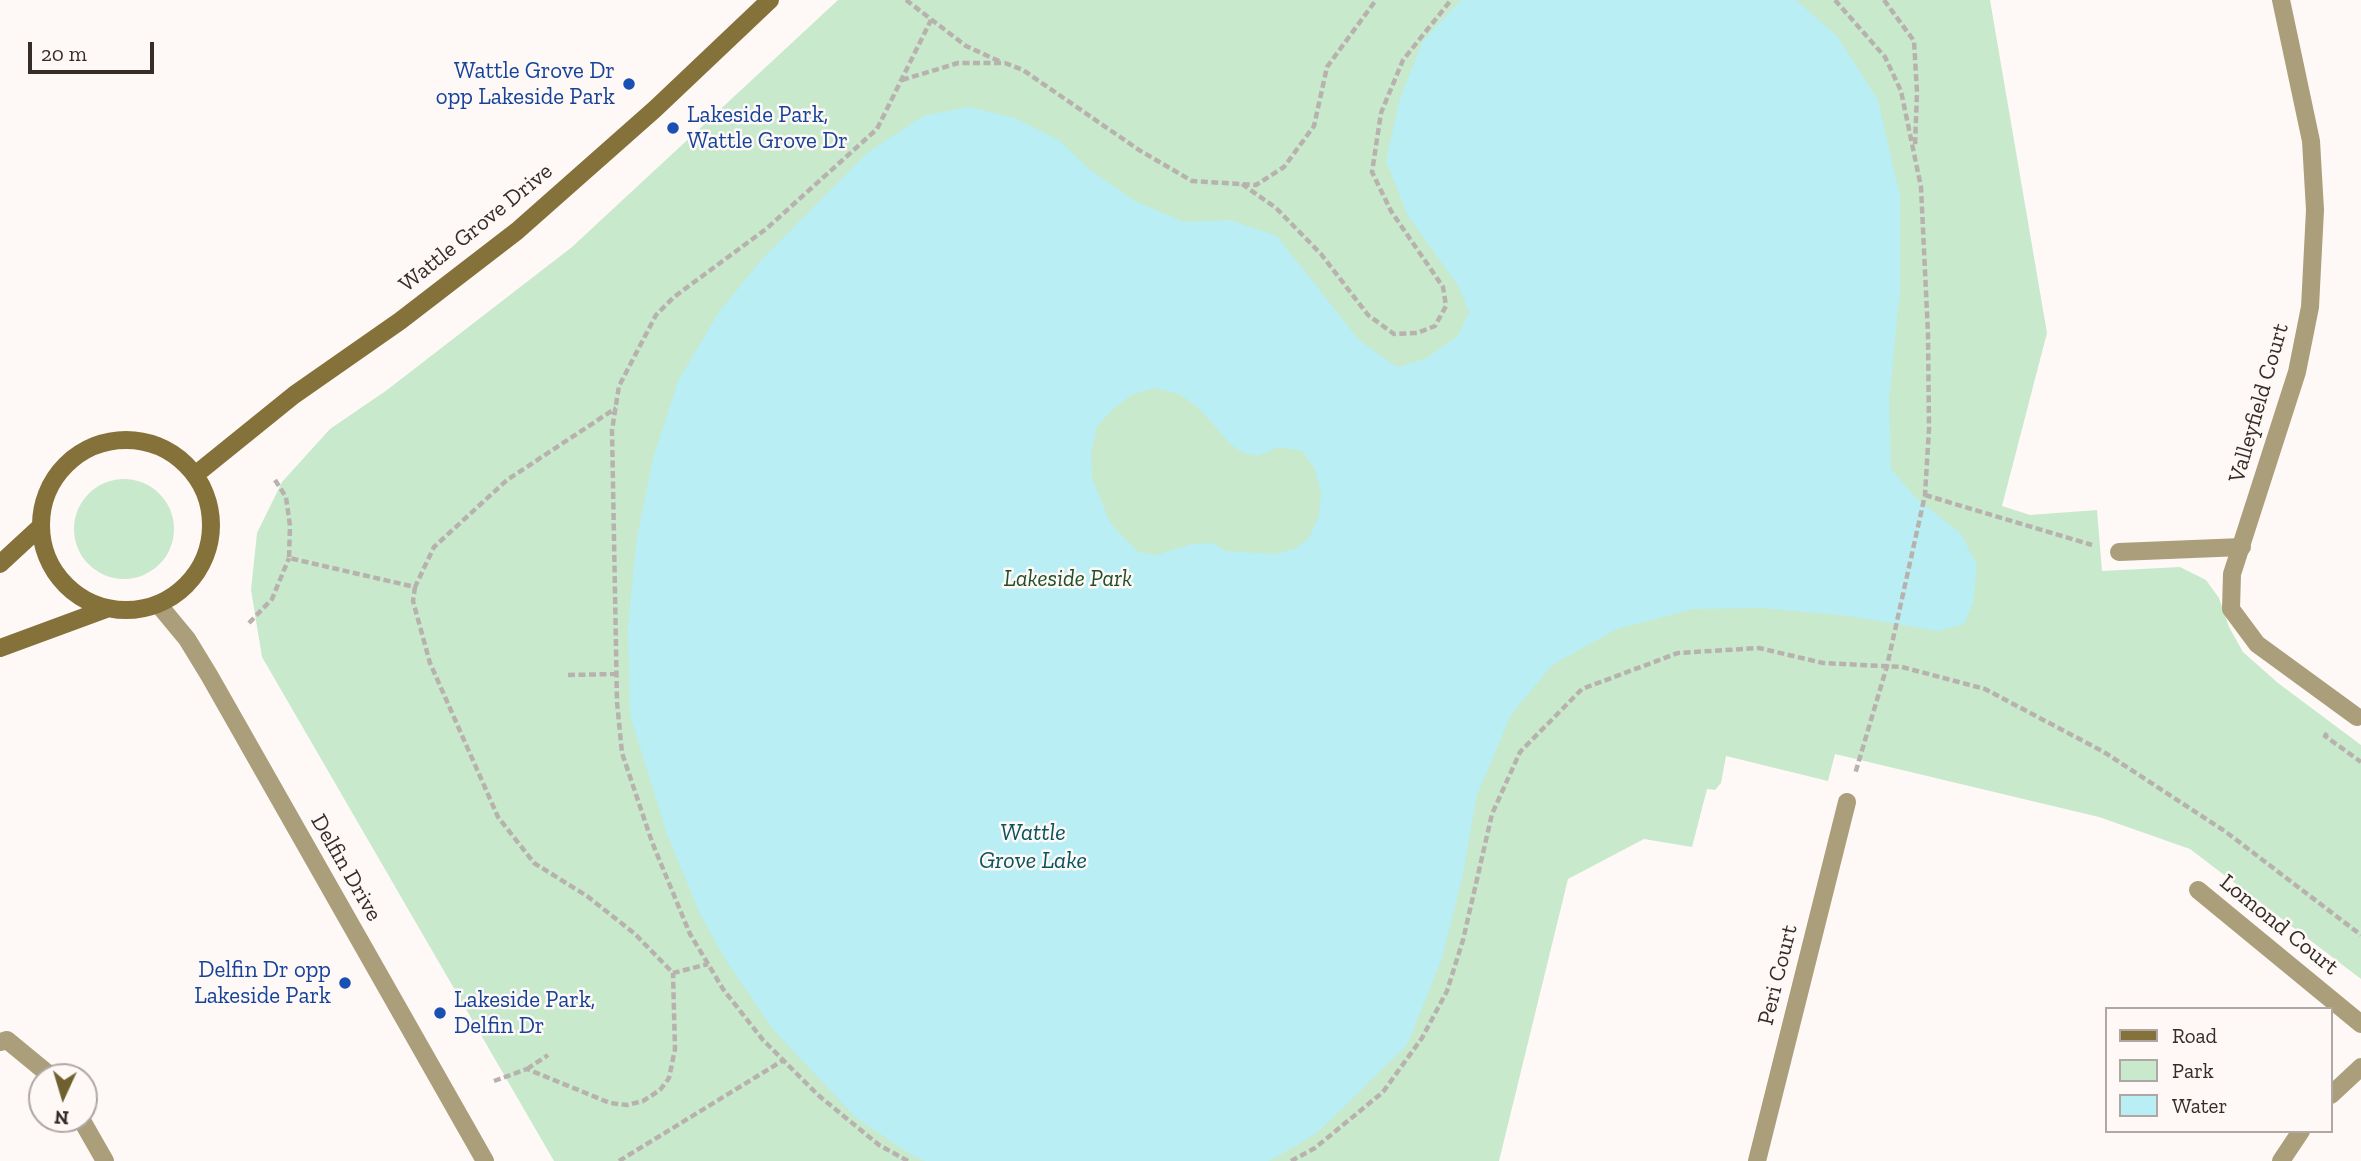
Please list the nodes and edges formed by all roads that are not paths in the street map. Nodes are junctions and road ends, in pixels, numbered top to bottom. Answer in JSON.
{"nodes":[{"id":1,"x":770,"y":0,"type":"edge"},
{"id":2,"x":2281,"y":0,"type":"edge"},
{"id":3,"x":195,"y":475,"type":"junction"},
{"id":4,"x":40,"y":527,"type":"junction"},
{"id":5,"x":2242,"y":547,"type":"junction"},
{"id":6,"x":2119,"y":552,"type":"road end"},
{"id":7,"x":0,"y":564,"type":"edge"},
{"id":8,"x":158,"y":604,"type":"junction"},
{"id":9,"x":106,"y":609,"type":"junction"},
{"id":10,"x":0,"y":648,"type":"edge"},
{"id":11,"x":2357,"y":717,"type":"dead end"},
{"id":12,"x":1847,"y":802,"type":"road end"},
{"id":13,"x":2198,"y":890,"type":"dead end"},
{"id":14,"x":2361,"y":1024,"type":"edge"},
{"id":15,"x":0,"y":1042,"type":"edge"},
{"id":16,"x":35,"y":1063,"type":"edge"},
{"id":17,"x":2361,"y":1067,"type":"edge"},
{"id":18,"x":2333,"y":1093,"type":"edge"},
{"id":19,"x":89,"y":1133,"type":"edge"},
{"id":20,"x":2300,"y":1133,"type":"edge"},
{"id":21,"x":105,"y":1161,"type":"edge"},
{"id":22,"x":485,"y":1161,"type":"edge"},
{"id":23,"x":1757,"y":1161,"type":"edge"},
{"id":24,"x":2281,"y":1161,"type":"edge"}],
"edges":[{"from":1,"to":3,"type":"street","name":"Wattle Grove Drive"},
{"from":2,"to":5,"type":"street","name":"Valleyfield Court"},
{"from":3,"to":4,"type":"street"},
{"from":3,"to":8,"type":"street"},
{"from":4,"to":7,"type":"street"},
{"from":4,"to":9,"type":"street"},
{"from":5,"to":6,"type":"street"},
{"from":5,"to":11,"type":"street","name":"Valleyfield Court"},
{"from":8,"to":9,"type":"street"},
{"from":8,"to":22,"type":"street","name":"Delfin Drive"},
{"from":9,"to":10,"type":"street"},
{"from":12,"to":23,"type":"street","name":"Peri Court"},
{"from":13,"to":14,"type":"street","name":"Lomond Court"},
{"from":15,"to":16,"type":"street"},
{"from":17,"to":18,"type":"street"},
{"from":19,"to":21,"type":"street"},
{"from":20,"to":24,"type":"street"}]}
